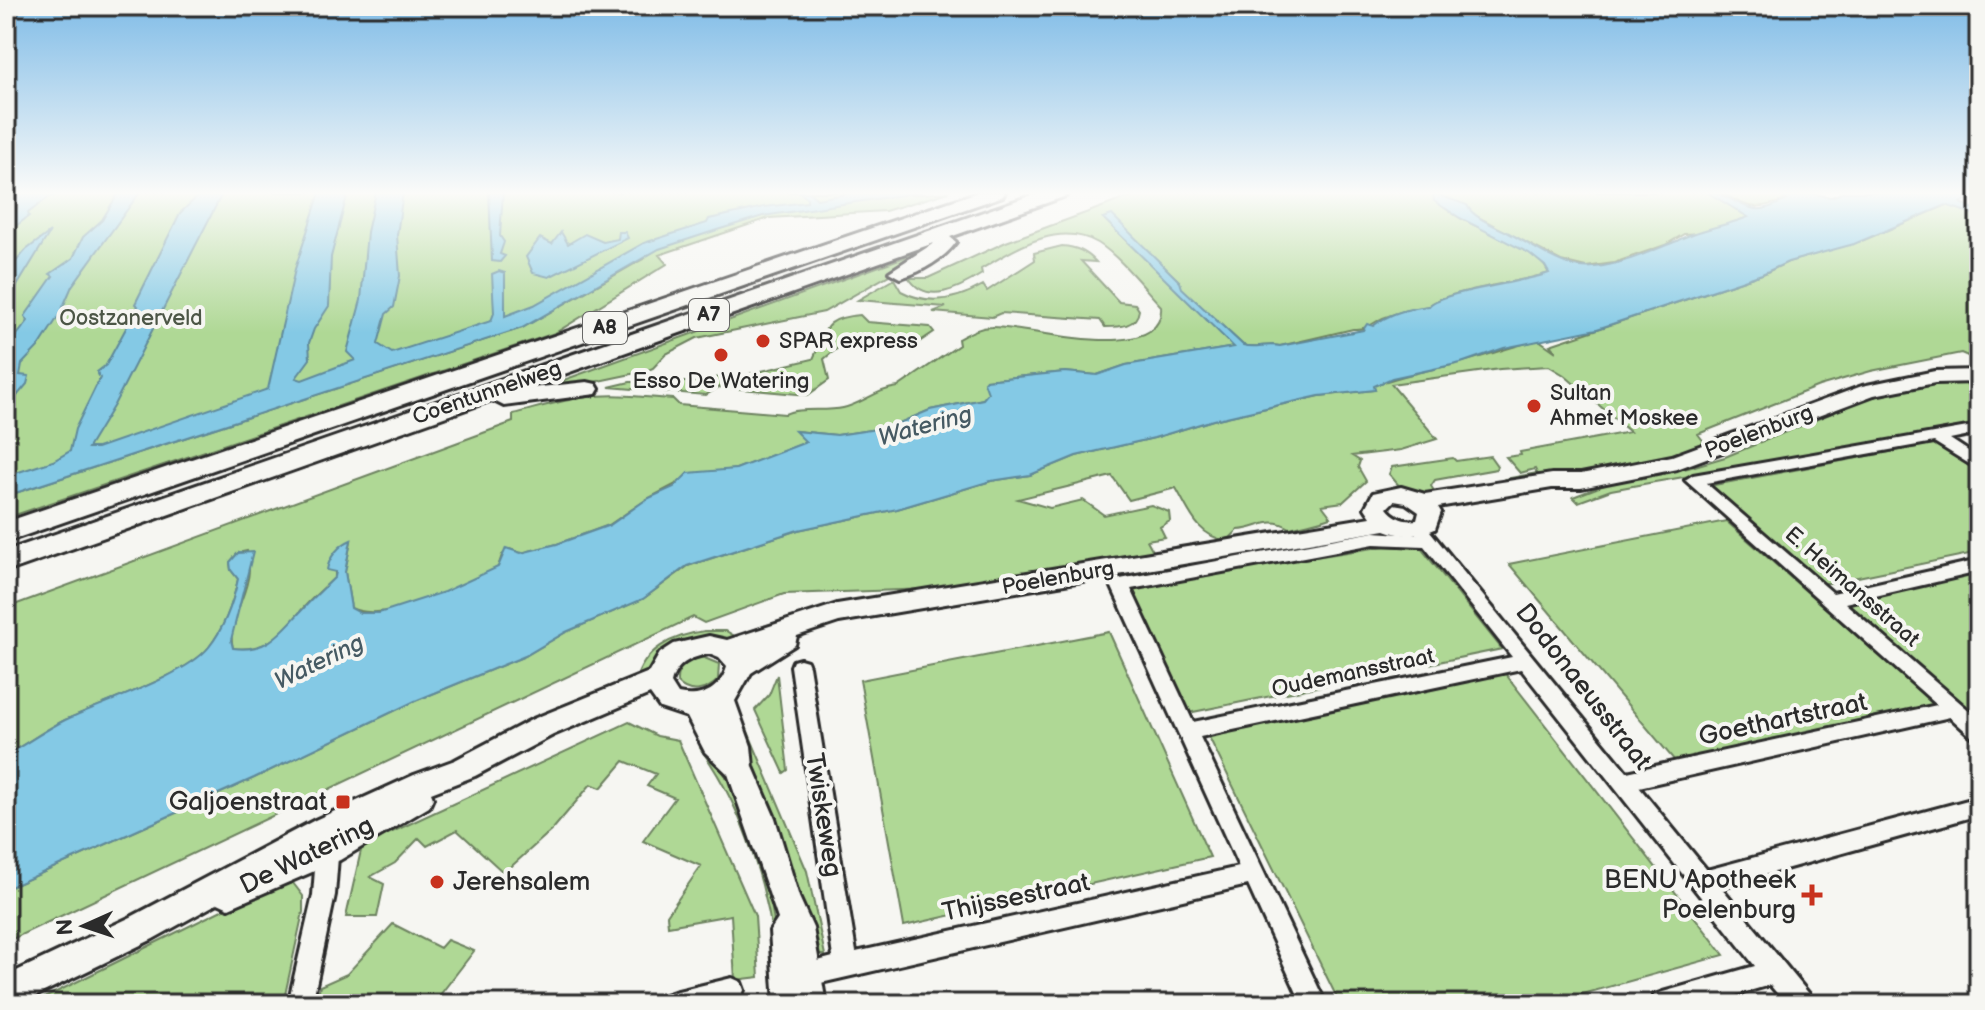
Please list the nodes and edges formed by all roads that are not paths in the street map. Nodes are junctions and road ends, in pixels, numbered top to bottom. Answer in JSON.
{"nodes":[{"id":1,"x":859,"y":239,"type":"edge"},
{"id":2,"x":925,"y":239,"type":"edge"},
{"id":3,"x":949,"y":239,"type":"edge"},
{"id":4,"x":900,"y":272,"type":"dead end"},
{"id":5,"x":657,"y":295,"type":"dead end"},
{"id":6,"x":1979,"y":365,"type":"edge"},
{"id":7,"x":1979,"y":376,"type":"edge"},
{"id":8,"x":1935,"y":377,"type":"junction"},
{"id":9,"x":587,"y":389,"type":"dead end"},
{"id":10,"x":456,"y":404,"type":"junction"},
{"id":11,"x":1979,"y":429,"type":"edge"},
{"id":12,"x":1937,"y":437,"type":"junction"},
{"id":13,"x":213,"y":462,"type":"junction"},
{"id":14,"x":1979,"y":465,"type":"edge"},
{"id":15,"x":1693,"y":480,"type":"joint"},
{"id":16,"x":1382,"y":515,"type":"junction"},
{"id":17,"x":1425,"y":521,"type":"junction"},
{"id":18,"x":6,"y":532,"type":"edge"},
{"id":19,"x":6,"y":562,"type":"edge"},
{"id":20,"x":1979,"y":566,"type":"edge"},
{"id":21,"x":1830,"y":600,"type":"junction"},
{"id":22,"x":733,"y":658,"type":"junction"},
{"id":23,"x":1527,"y":661,"type":"junction"},
{"id":24,"x":800,"y":666,"type":"dead end"},
{"id":25,"x":660,"y":687,"type":"junction"},
{"id":26,"x":721,"y":698,"type":"junction"},
{"id":27,"x":695,"y":707,"type":"junction"},
{"id":28,"x":1954,"y":709,"type":"junction"},
{"id":29,"x":1189,"y":731,"type":"junction"},
{"id":30,"x":1979,"y":731,"type":"edge"},
{"id":31,"x":739,"y":767,"type":"junction"},
{"id":32,"x":1622,"y":782,"type":"junction"},
{"id":33,"x":1979,"y":806,"type":"edge"},
{"id":34,"x":327,"y":840,"type":"junction"},
{"id":35,"x":1254,"y":874,"type":"junction"},
{"id":36,"x":1704,"y":881,"type":"junction"},
{"id":37,"x":846,"y":964,"type":"junction"},
{"id":38,"x":1774,"y":972,"type":"junction"},
{"id":39,"x":732,"y":990,"type":"dead end"},
{"id":40,"x":799,"y":990,"type":"edge"},
{"id":41,"x":6,"y":993,"type":"edge"},
{"id":42,"x":300,"y":1004,"type":"edge"},
{"id":43,"x":674,"y":1004,"type":"edge"},
{"id":44,"x":1314,"y":1004,"type":"edge"},
{"id":45,"x":1663,"y":1004,"type":"edge"},
{"id":46,"x":1801,"y":1004,"type":"edge"}],
"edges":[{"from":1,"to":13,"type":"highway","name":"Coentunnelweg","number":"A8"},
{"from":2,"to":10,"type":"highway","name":"Coentunnelweg","number":"A7"},
{"from":3,"to":4,"type":"highway"},
{"from":5,"to":13,"type":"highway","number":"A8"},
{"from":6,"to":8,"type":"street","name":"Poelenburg"},
{"from":7,"to":8,"type":"street","name":"Poelenburg"},
{"from":8,"to":17,"type":"street","name":"Poelenburg"},
{"from":9,"to":10,"type":"highway"},
{"from":10,"to":19,"type":"highway","name":"Coentunnelweg","number":"A7"},
{"from":11,"to":12,"type":"street","name":"Poelenburg"},
{"from":12,"to":14,"type":"street"},
{"from":12,"to":15,"type":"street","name":"Poelenburg"},
{"from":13,"to":18,"type":"highway","name":"Coentunnelweg","number":"A8"},
{"from":15,"to":21,"type":"street","name":"E. Heimansstraat"},
{"from":16,"to":17,"type":"street"},
{"from":16,"to":17,"type":"street"},
{"from":16,"to":22,"type":"street","name":"Poelenburg"},
{"from":17,"to":23,"type":"street","name":"Dodonaeusstraat"},
{"from":17,"to":29,"type":"street","name":"Poelenburg"},
{"from":20,"to":21,"type":"street"},
{"from":21,"to":28,"type":"street","name":"E. Heimansstraat"},
{"from":22,"to":25,"type":"street"},
{"from":22,"to":26,"type":"street"},
{"from":23,"to":29,"type":"street","name":"Oudemansstraat"},
{"from":23,"to":32,"type":"street","name":"Dodonaeusstraat"},
{"from":24,"to":37,"type":"street","name":"Twiskeweg"},
{"from":25,"to":27,"type":"street"},
{"from":25,"to":34,"type":"street","name":"De Watering"},
{"from":26,"to":27,"type":"street"},
{"from":26,"to":31,"type":"street"},
{"from":27,"to":31,"type":"street"},
{"from":28,"to":30,"type":"street","name":"E. Heimansstraat"},
{"from":28,"to":32,"type":"street","name":"Goethartstraat"},
{"from":29,"to":35,"type":"street"},
{"from":31,"to":40,"type":"street"},
{"from":32,"to":36,"type":"street","name":"Dodonaeusstraat"},
{"from":33,"to":36,"type":"street"},
{"from":34,"to":41,"type":"street","name":"De Watering"},
{"from":34,"to":42,"type":"street"},
{"from":35,"to":37,"type":"street","name":"Thijssestraat"},
{"from":35,"to":44,"type":"street"},
{"from":36,"to":38,"type":"street","name":"Dodonaeusstraat"},
{"from":37,"to":40,"type":"street","name":"Thijssestraat"},
{"from":38,"to":45,"type":"street"},
{"from":38,"to":46,"type":"street","name":"Dodonaeusstraat"},
{"from":39,"to":43,"type":"street"}]}
